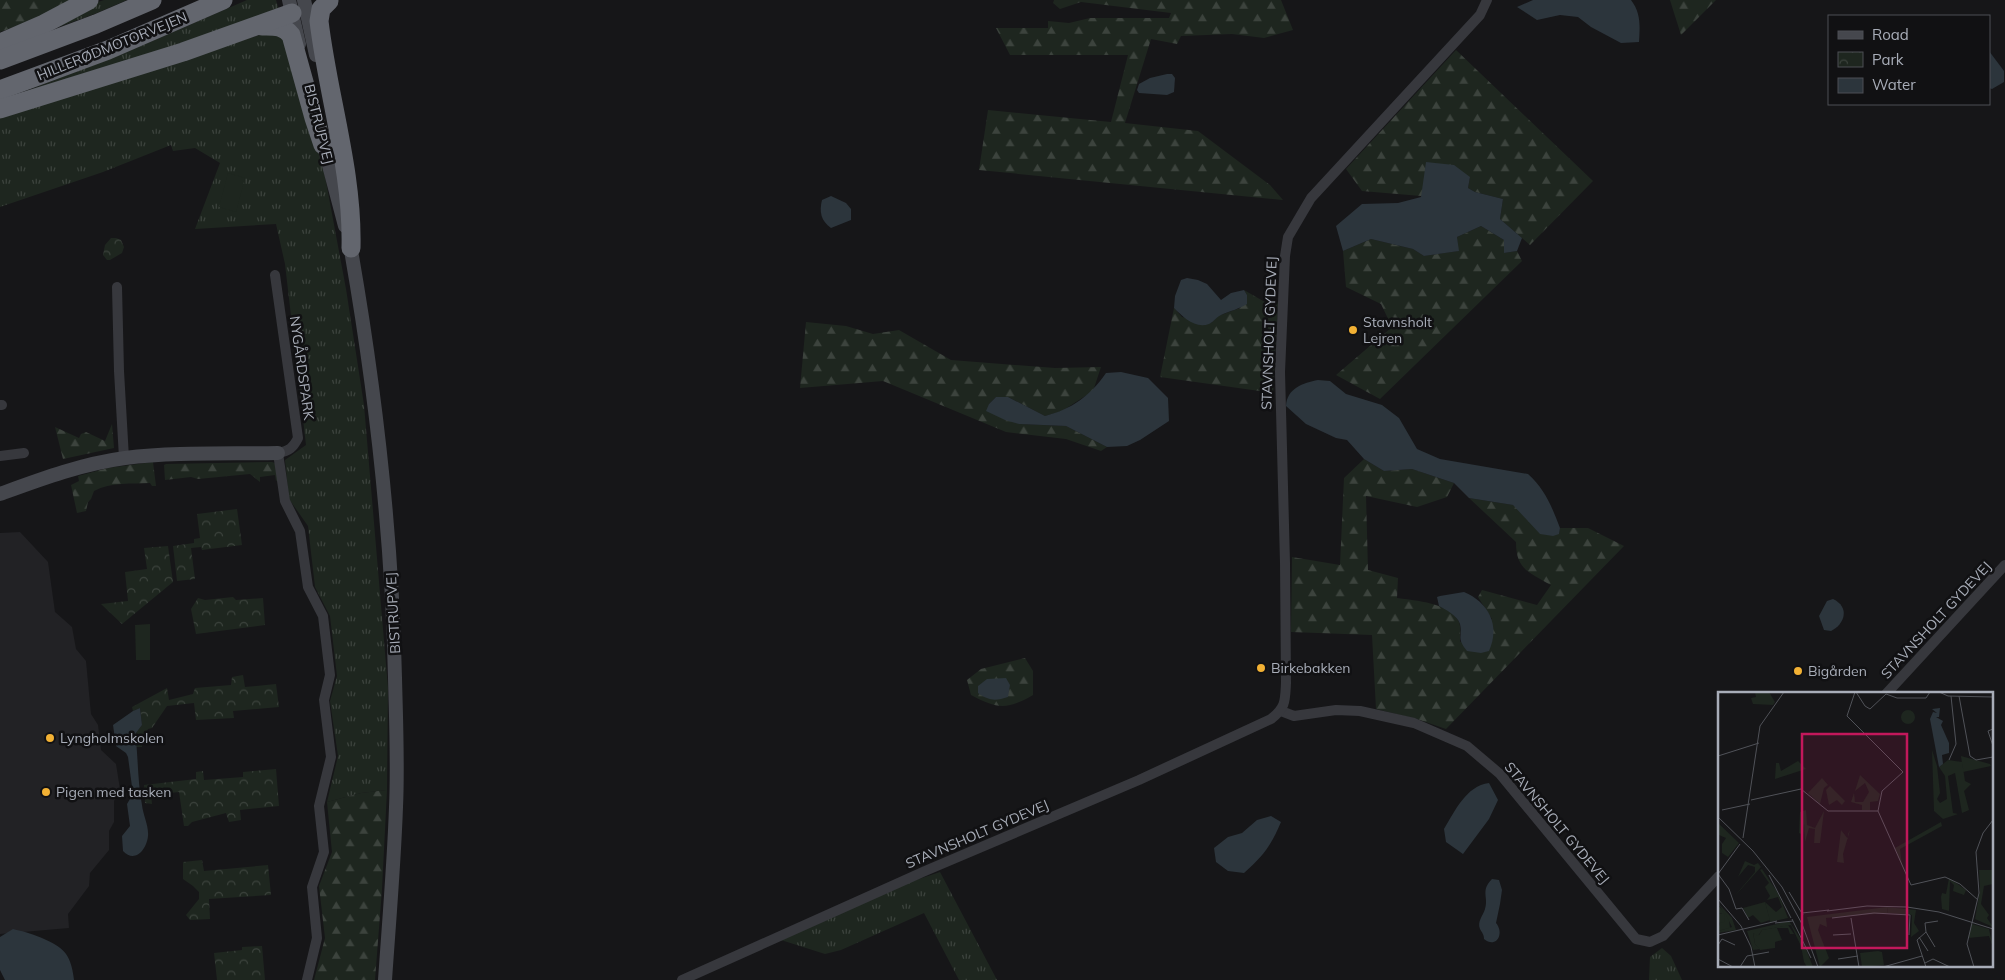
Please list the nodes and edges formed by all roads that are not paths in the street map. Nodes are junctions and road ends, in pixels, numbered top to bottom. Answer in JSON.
{"nodes":[{"id":1,"x":88,"y":0,"type":"edge"},
{"id":2,"x":152,"y":0,"type":"edge"},
{"id":3,"x":223,"y":0,"type":"edge"},
{"id":4,"x":1487,"y":0,"type":"edge"},
{"id":5,"x":330,"y":1,"type":"edge"},
{"id":6,"x":298,"y":5,"type":"edge"},
{"id":7,"x":258,"y":26,"type":"junction"},
{"id":8,"x":0,"y":43,"type":"edge"},
{"id":9,"x":0,"y":60,"type":"edge"},
{"id":10,"x":0,"y":90,"type":"edge"},
{"id":11,"x":0,"y":109,"type":"edge"},
{"id":12,"x":324,"y":145,"type":"junction"},
{"id":13,"x":351,"y":248,"type":"junction"},
{"id":14,"x":275,"y":275,"type":"dead end"},
{"id":15,"x":118,"y":287,"type":"dead end"},
{"id":16,"x":24,"y":453,"type":"dead end"},
{"id":17,"x":278,"y":453,"type":"junction"},
{"id":18,"x":0,"y":456,"type":"edge"},
{"id":19,"x":124,"y":458,"type":"junction"},
{"id":20,"x":0,"y":494,"type":"edge"},
{"id":21,"x":2005,"y":565,"type":"edge"},
{"id":22,"x":1888,"y":692,"type":"edge"},
{"id":23,"x":1282,"y":711,"type":"junction"},
{"id":24,"x":1718,"y":877,"type":"edge"},
{"id":25,"x":307,"y":980,"type":"edge"},
{"id":26,"x":384,"y":980,"type":"edge"},
{"id":27,"x":682,"y":980,"type":"edge"}],
"edges":[{"from":1,"to":8,"type":"highway"},
{"from":2,"to":9,"type":"highway","name":"HILLERØDMOTORVEJEN"},
{"from":3,"to":10,"type":"highway","name":"HILLERØDMOTORVEJEN"},
{"from":4,"to":23,"type":"street","name":"STAVNSHOLT GYDEVEJ"},
{"from":5,"to":6,"type":"highway"},
{"from":5,"to":13,"type":"highway"},
{"from":6,"to":7,"type":"highway"},
{"from":6,"to":12,"type":"main road","name":"BISTRUPVEJ"},
{"from":6,"to":13,"type":"main road","name":"BISTRUPVEJ"},
{"from":7,"to":11,"type":"highway"},
{"from":7,"to":12,"type":"highway"},
{"from":12,"to":13,"type":"main road","name":"BISTRUPVEJ"},
{"from":13,"to":26,"type":"main road","name":"BISTRUPVEJ"},
{"from":14,"to":17,"type":"street","name":"NYGÅRDSPARK"},
{"from":15,"to":19,"type":"street"},
{"from":16,"to":18,"type":"street"},
{"from":17,"to":19,"type":"main road"},
{"from":17,"to":25,"type":"street"},
{"from":19,"to":20,"type":"main road"},
{"from":21,"to":22,"type":"street","name":"STAVNSHOLT GYDEVEJ"},
{"from":23,"to":24,"type":"street","name":"STAVNSHOLT GYDEVEJ"},
{"from":23,"to":27,"type":"street","name":"STAVNSHOLT GYDEVEJ"}]}
